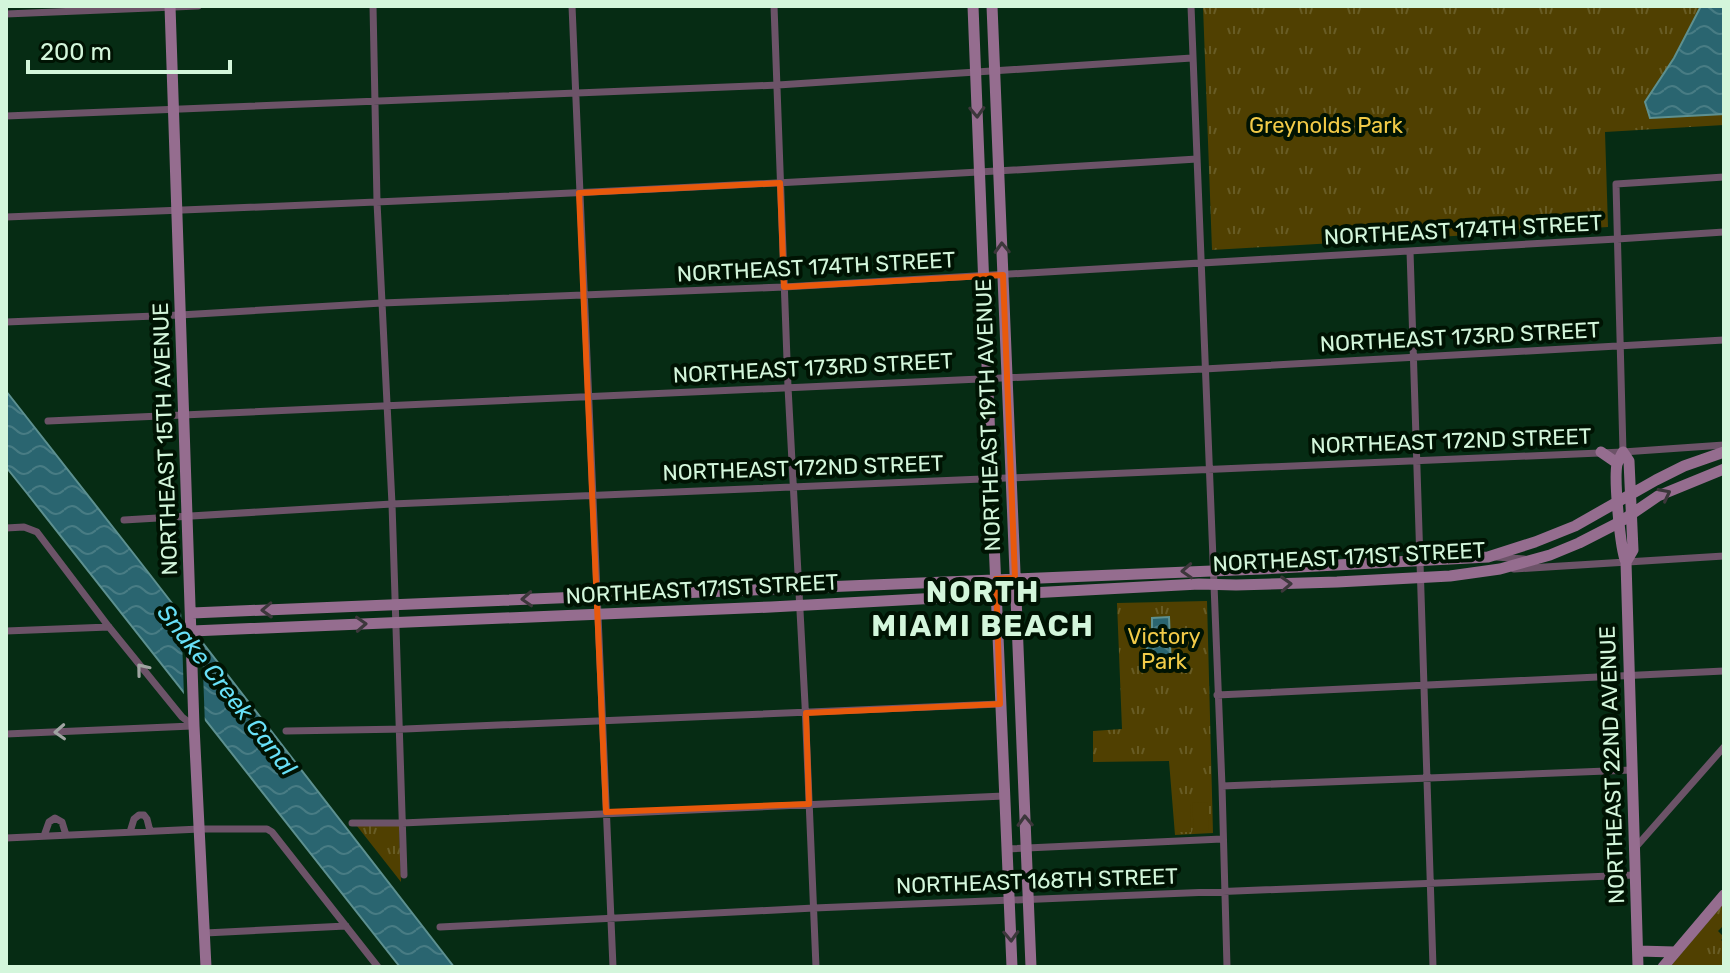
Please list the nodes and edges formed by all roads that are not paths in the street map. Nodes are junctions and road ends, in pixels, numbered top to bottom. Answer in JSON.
{"nodes":[{"id":1,"x":170,"y":6,"type":"edge"},
{"id":2,"x":198,"y":6,"type":"edge"},
{"id":3,"x":373,"y":6,"type":"edge"},
{"id":4,"x":572,"y":6,"type":"edge"},
{"id":5,"x":774,"y":6,"type":"edge"},
{"id":6,"x":973,"y":6,"type":"edge"},
{"id":7,"x":992,"y":6,"type":"edge"},
{"id":8,"x":1191,"y":6,"type":"edge"},
{"id":9,"x":6,"y":14,"type":"edge"},
{"id":10,"x":1192,"y":58,"type":"junction"},
{"id":11,"x":994,"y":70,"type":"junction"},
{"id":12,"x":976,"y":71,"type":"junction"},
{"id":13,"x":778,"y":85,"type":"junction"},
{"id":14,"x":577,"y":91,"type":"junction"},
{"id":15,"x":373,"y":99,"type":"junction"},
{"id":16,"x":174,"y":109,"type":"junction"},
{"id":17,"x":6,"y":116,"type":"edge"},
{"id":18,"x":1197,"y":159,"type":"junction"},
{"id":19,"x":998,"y":171,"type":"junction"},
{"id":20,"x":979,"y":172,"type":"junction"},
{"id":21,"x":1724,"y":177,"type":"edge"},
{"id":22,"x":780,"y":183,"type":"junction"},
{"id":23,"x":579,"y":193,"type":"junction"},
{"id":24,"x":377,"y":202,"type":"junction"},
{"id":25,"x":177,"y":211,"type":"junction"},
{"id":26,"x":6,"y":217,"type":"edge"},
{"id":27,"x":1724,"y":232,"type":"edge"},
{"id":28,"x":1617,"y":239,"type":"junction"},
{"id":29,"x":1410,"y":251,"type":"junction"},
{"id":30,"x":1202,"y":262,"type":"junction"},
{"id":31,"x":1003,"y":275,"type":"junction"},
{"id":32,"x":983,"y":276,"type":"junction"},
{"id":33,"x":784,"y":287,"type":"junction"},
{"id":34,"x":584,"y":296,"type":"junction"},
{"id":35,"x":382,"y":303,"type":"junction"},
{"id":36,"x":180,"y":315,"type":"junction"},
{"id":37,"x":6,"y":322,"type":"edge"},
{"id":38,"x":1724,"y":340,"type":"edge"},
{"id":39,"x":1620,"y":345,"type":"junction"},
{"id":40,"x":1413,"y":358,"type":"junction"},
{"id":41,"x":1204,"y":369,"type":"junction"},
{"id":42,"x":1007,"y":378,"type":"junction"},
{"id":43,"x":986,"y":379,"type":"junction"},
{"id":44,"x":788,"y":387,"type":"junction"},
{"id":45,"x":589,"y":396,"type":"junction"},
{"id":46,"x":387,"y":405,"type":"junction"},
{"id":47,"x":184,"y":416,"type":"junction"},
{"id":48,"x":48,"y":421,"type":"dead end"},
{"id":49,"x":1724,"y":445,"type":"edge"},
{"id":50,"x":1601,"y":452,"type":"joint"},
{"id":51,"x":1724,"y":452,"type":"edge"},
{"id":52,"x":1620,"y":457,"type":"junction"},
{"id":53,"x":1415,"y":460,"type":"junction"},
{"id":54,"x":1208,"y":469,"type":"junction"},
{"id":55,"x":1724,"y":469,"type":"edge"},
{"id":56,"x":992,"y":478,"type":"junction"},
{"id":57,"x":1011,"y":478,"type":"junction"},
{"id":58,"x":794,"y":486,"type":"junction"},
{"id":59,"x":592,"y":495,"type":"junction"},
{"id":60,"x":1630,"y":495,"type":"junction"},
{"id":61,"x":1618,"y":502,"type":"junction"},
{"id":62,"x":392,"y":504,"type":"junction"},
{"id":63,"x":188,"y":517,"type":"junction"},
{"id":64,"x":1625,"y":518,"type":"junction"},
{"id":65,"x":124,"y":520,"type":"dead end"},
{"id":66,"x":1575,"y":526,"type":"junction"},
{"id":67,"x":6,"y":528,"type":"edge"},
{"id":68,"x":1577,"y":544,"type":"junction"},
{"id":69,"x":1724,"y":556,"type":"edge"},
{"id":70,"x":1488,"y":557,"type":"junction"},
{"id":71,"x":1534,"y":560,"type":"junction"},
{"id":72,"x":1420,"y":561,"type":"junction"},
{"id":73,"x":1626,"y":562,"type":"junction"},
{"id":74,"x":1578,"y":564,"type":"junction"},
{"id":75,"x":1500,"y":569,"type":"junction"},
{"id":76,"x":1213,"y":570,"type":"junction"},
{"id":77,"x":1015,"y":578,"type":"junction"},
{"id":78,"x":1420,"y":578,"type":"junction"},
{"id":79,"x":996,"y":579,"type":"junction"},
{"id":80,"x":929,"y":582,"type":"junction"},
{"id":81,"x":1213,"y":585,"type":"junction"},
{"id":82,"x":848,"y":586,"type":"junction"},
{"id":83,"x":799,"y":588,"type":"junction"},
{"id":84,"x":1015,"y":593,"type":"junction"},
{"id":85,"x":997,"y":594,"type":"junction"},
{"id":86,"x":596,"y":596,"type":"junction"},
{"id":87,"x":930,"y":597,"type":"junction"},
{"id":88,"x":850,"y":602,"type":"junction"},
{"id":89,"x":800,"y":604,"type":"junction"},
{"id":90,"x":395,"y":606,"type":"junction"},
{"id":91,"x":218,"y":612,"type":"junction"},
{"id":92,"x":597,"y":614,"type":"junction"},
{"id":93,"x":396,"y":623,"type":"junction"},
{"id":94,"x":194,"y":625,"type":"junction"},
{"id":95,"x":1016,"y":625,"type":"junction"},
{"id":96,"x":998,"y":626,"type":"junction"},
{"id":97,"x":109,"y":627,"type":"junction"},
{"id":98,"x":219,"y":630,"type":"junction"},
{"id":99,"x":6,"y":631,"type":"edge"},
{"id":100,"x":1724,"y":671,"type":"edge"},
{"id":101,"x":1629,"y":676,"type":"junction"},
{"id":102,"x":1423,"y":685,"type":"junction"},
{"id":103,"x":1217,"y":695,"type":"junction"},
{"id":104,"x":1000,"y":704,"type":"junction"},
{"id":105,"x":806,"y":713,"type":"junction"},
{"id":106,"x":603,"y":720,"type":"junction"},
{"id":107,"x":194,"y":722,"type":"junction"},
{"id":108,"x":398,"y":729,"type":"junction"},
{"id":109,"x":286,"y":731,"type":"dead end"},
{"id":110,"x":6,"y":734,"type":"edge"},
{"id":111,"x":1022,"y":743,"type":"junction"},
{"id":112,"x":1002,"y":744,"type":"junction"},
{"id":113,"x":1724,"y":747,"type":"edge"},
{"id":114,"x":1632,"y":770,"type":"junction"},
{"id":115,"x":1426,"y":777,"type":"junction"},
{"id":116,"x":1222,"y":786,"type":"junction"},
{"id":117,"x":1004,"y":796,"type":"junction"},
{"id":118,"x":809,"y":804,"type":"junction"},
{"id":119,"x":606,"y":812,"type":"junction"},
{"id":120,"x":352,"y":823,"type":"dead end"},
{"id":121,"x":402,"y":823,"type":"junction"},
{"id":122,"x":200,"y":829,"type":"junction"},
{"id":123,"x":150,"y":831,"type":"junction"},
{"id":124,"x":130,"y":832,"type":"junction"},
{"id":125,"x":66,"y":835,"type":"junction"},
{"id":126,"x":44,"y":836,"type":"junction"},
{"id":127,"x":6,"y":838,"type":"edge"},
{"id":128,"x":1222,"y":839,"type":"junction"},
{"id":129,"x":1026,"y":848,"type":"junction"},
{"id":130,"x":1635,"y":848,"type":"junction"},
{"id":131,"x":1007,"y":849,"type":"junction"},
{"id":132,"x":404,"y":875,"type":"dead end"},
{"id":133,"x":1635,"y":875,"type":"junction"},
{"id":134,"x":1430,"y":882,"type":"junction"},
{"id":135,"x":1224,"y":892,"type":"junction"},
{"id":136,"x":1724,"y":895,"type":"edge"},
{"id":137,"x":1029,"y":899,"type":"junction"},
{"id":138,"x":1009,"y":900,"type":"junction"},
{"id":139,"x":814,"y":908,"type":"junction"},
{"id":140,"x":610,"y":918,"type":"junction"},
{"id":141,"x":346,"y":926,"type":"junction"},
{"id":142,"x":440,"y":927,"type":"dead end"},
{"id":143,"x":205,"y":933,"type":"junction"},
{"id":144,"x":1638,"y":951,"type":"junction"},
{"id":145,"x":1675,"y":952,"type":"junction"},
{"id":146,"x":1665,"y":965,"type":"edge"},
{"id":147,"x":206,"y":967,"type":"edge"},
{"id":148,"x":378,"y":967,"type":"edge"},
{"id":149,"x":613,"y":967,"type":"edge"},
{"id":150,"x":816,"y":967,"type":"edge"},
{"id":151,"x":1012,"y":967,"type":"edge"},
{"id":152,"x":1031,"y":967,"type":"edge"},
{"id":153,"x":1227,"y":967,"type":"edge"},
{"id":154,"x":1433,"y":967,"type":"edge"},
{"id":155,"x":1638,"y":967,"type":"edge"}],
"edges":[{"from":1,"to":2,"type":"street"},
{"from":1,"to":9,"type":"street"},
{"from":1,"to":16,"type":"street","name":"NORTHEAST 15TH AVENUE"},
{"from":3,"to":15,"type":"street"},
{"from":4,"to":14,"type":"street"},
{"from":5,"to":13,"type":"street"},
{"from":6,"to":12,"type":"street","name":"NORTHEAST 19TH AVENUE"},
{"from":7,"to":11,"type":"street","name":"NORTHEAST 19TH AVENUE"},
{"from":8,"to":10,"type":"street"},
{"from":10,"to":11,"type":"street"},
{"from":10,"to":18,"type":"street"},
{"from":11,"to":12,"type":"street"},
{"from":11,"to":19,"type":"street","name":"NORTHEAST 19TH AVENUE"},
{"from":12,"to":13,"type":"street"},
{"from":12,"to":20,"type":"street","name":"NORTHEAST 19TH AVENUE","one_way":true},
{"from":13,"to":14,"type":"street"},
{"from":13,"to":22,"type":"street"},
{"from":14,"to":15,"type":"street"},
{"from":14,"to":23,"type":"street"},
{"from":15,"to":16,"type":"street"},
{"from":15,"to":24,"type":"street"},
{"from":16,"to":17,"type":"street"},
{"from":16,"to":25,"type":"street","name":"NORTHEAST 15TH AVENUE"},
{"from":18,"to":19,"type":"street"},
{"from":18,"to":30,"type":"street"},
{"from":19,"to":20,"type":"street"},
{"from":31,"to":19,"type":"street","name":"NORTHEAST 19TH AVENUE","one_way":true},
{"from":20,"to":22,"type":"street"},
{"from":20,"to":32,"type":"street","name":"NORTHEAST 19TH AVENUE"},
{"from":21,"to":28,"type":"street","name":"NORTHEAST 22ND AVENUE"},
{"from":22,"to":23,"type":"street"},
{"from":22,"to":33,"type":"street"},
{"from":23,"to":24,"type":"street"},
{"from":23,"to":34,"type":"street"},
{"from":24,"to":25,"type":"street"},
{"from":24,"to":35,"type":"street"},
{"from":25,"to":26,"type":"street"},
{"from":25,"to":36,"type":"street","name":"NORTHEAST 15TH AVENUE"},
{"from":27,"to":28,"type":"street","name":"NORTHEAST 174TH STREET"},
{"from":28,"to":29,"type":"street","name":"NORTHEAST 174TH STREET"},
{"from":28,"to":39,"type":"street","name":"NORTHEAST 22ND AVENUE"},
{"from":29,"to":30,"type":"street","name":"NORTHEAST 174TH STREET"},
{"from":29,"to":40,"type":"street"},
{"from":30,"to":31,"type":"street","name":"NORTHEAST 174TH STREET"},
{"from":30,"to":41,"type":"street"},
{"from":31,"to":32,"type":"street","name":"NORTHEAST 174TH STREET"},
{"from":31,"to":42,"type":"street","name":"NORTHEAST 19TH AVENUE"},
{"from":32,"to":33,"type":"street","name":"NORTHEAST 174TH STREET"},
{"from":32,"to":43,"type":"street","name":"NORTHEAST 19TH AVENUE"},
{"from":33,"to":34,"type":"street","name":"NORTHEAST 174TH STREET"},
{"from":33,"to":44,"type":"street"},
{"from":34,"to":35,"type":"street","name":"NORTHEAST 174TH STREET"},
{"from":34,"to":45,"type":"street"},
{"from":35,"to":36,"type":"street","name":"NORTHEAST 174TH STREET"},
{"from":35,"to":46,"type":"street"},
{"from":36,"to":37,"type":"street","name":"NORTHEAST 174TH STREET"},
{"from":36,"to":47,"type":"street","name":"NORTHEAST 15TH AVENUE"},
{"from":38,"to":39,"type":"street","name":"NORTHEAST 173RD STREET"},
{"from":39,"to":40,"type":"street","name":"NORTHEAST 173RD STREET"},
{"from":39,"to":52,"type":"street","name":"NORTHEAST 22ND AVENUE"},
{"from":40,"to":41,"type":"street","name":"NORTHEAST 173RD STREET"},
{"from":40,"to":53,"type":"street"},
{"from":41,"to":42,"type":"street","name":"NORTHEAST 173RD STREET"},
{"from":41,"to":54,"type":"street"},
{"from":42,"to":43,"type":"street","name":"NORTHEAST 173RD STREET"},
{"from":42,"to":57,"type":"street","name":"NORTHEAST 19TH AVENUE"},
{"from":43,"to":44,"type":"street","name":"NORTHEAST 173RD STREET"},
{"from":43,"to":56,"type":"street","name":"NORTHEAST 19TH AVENUE"},
{"from":44,"to":45,"type":"street","name":"NORTHEAST 173RD STREET"},
{"from":44,"to":58,"type":"street"},
{"from":45,"to":46,"type":"street","name":"NORTHEAST 173RD STREET"},
{"from":45,"to":59,"type":"street"},
{"from":46,"to":47,"type":"street","name":"NORTHEAST 173RD STREET"},
{"from":46,"to":62,"type":"street"},
{"from":47,"to":48,"type":"street","name":"NORTHEAST 173RD STREET"},
{"from":47,"to":63,"type":"street","name":"NORTHEAST 15TH AVENUE"},
{"from":49,"to":52,"type":"street","name":"NORTHEAST 172ND STREET"},
{"from":50,"to":52,"type":"street"},
{"from":50,"to":53,"type":"street","name":"NORTHEAST 172ND STREET"},
{"from":51,"to":60,"type":"street","name":"NORTHEAST 171ST STREET"},
{"from":52,"to":60,"type":"street","name":"NORTHEAST 22ND AVENUE"},
{"from":52,"to":61,"type":"street","name":"NORTHEAST 22ND AVENUE"},
{"from":53,"to":54,"type":"street","name":"NORTHEAST 172ND STREET"},
{"from":53,"to":72,"type":"street"},
{"from":54,"to":57,"type":"street","name":"NORTHEAST 172ND STREET"},
{"from":54,"to":76,"type":"street"},
{"from":64,"to":55,"type":"street","name":"NORTHEAST 171ST STREET","one_way":true},
{"from":56,"to":57,"type":"street","name":"NORTHEAST 172ND STREET"},
{"from":56,"to":58,"type":"street","name":"NORTHEAST 172ND STREET"},
{"from":56,"to":79,"type":"street","name":"NORTHEAST 19TH AVENUE"},
{"from":57,"to":77,"type":"street","name":"NORTHEAST 19TH AVENUE"},
{"from":58,"to":59,"type":"street","name":"NORTHEAST 172ND STREET"},
{"from":58,"to":83,"type":"street"},
{"from":59,"to":62,"type":"street","name":"NORTHEAST 172ND STREET"},
{"from":59,"to":86,"type":"street"},
{"from":60,"to":61,"type":"street","name":"NORTHEAST 171ST STREET"},
{"from":60,"to":64,"type":"street","name":"NORTHEAST 22ND AVENUE"},
{"from":61,"to":64,"type":"street","name":"NORTHEAST 22ND AVENUE"},
{"from":61,"to":66,"type":"street","name":"NORTHEAST 171ST STREET"},
{"from":62,"to":63,"type":"street","name":"NORTHEAST 172ND STREET"},
{"from":62,"to":90,"type":"street"},
{"from":63,"to":65,"type":"street","name":"NORTHEAST 172ND STREET"},
{"from":63,"to":94,"type":"street","name":"NORTHEAST 15TH AVENUE"},
{"from":64,"to":68,"type":"street","name":"NORTHEAST 171ST STREET"},
{"from":64,"to":73,"type":"street","name":"NORTHEAST 22ND AVENUE"},
{"from":66,"to":68,"type":"street"},
{"from":66,"to":70,"type":"street","name":"NORTHEAST 171ST STREET"},
{"from":67,"to":97,"type":"street"},
{"from":68,"to":71,"type":"street","name":"NORTHEAST 171ST STREET"},
{"from":69,"to":73,"type":"street","name":"NORTHEAST 171ST STREET"},
{"from":70,"to":71,"type":"street","name":"NORTHEAST 171ST STREET"},
{"from":70,"to":72,"type":"street","name":"NORTHEAST 171ST STREET"},
{"from":71,"to":74,"type":"street","name":"NORTHEAST 171ST STREET"},
{"from":71,"to":75,"type":"street","name":"NORTHEAST 171ST STREET"},
{"from":72,"to":76,"type":"street","name":"NORTHEAST 171ST STREET"},
{"from":72,"to":78,"type":"street"},
{"from":73,"to":74,"type":"street","name":"NORTHEAST 171ST STREET"},
{"from":73,"to":101,"type":"street","name":"NORTHEAST 22ND AVENUE"},
{"from":74,"to":75,"type":"street","name":"NORTHEAST 171ST STREET"},
{"from":75,"to":78,"type":"street","name":"NORTHEAST 171ST STREET"},
{"from":76,"to":77,"type":"street","name":"NORTHEAST 171ST STREET","one_way":true},
{"from":76,"to":81,"type":"street"},
{"from":77,"to":79,"type":"street","name":"NORTHEAST 171ST STREET"},
{"from":77,"to":84,"type":"street","name":"NORTHEAST 19TH AVENUE"},
{"from":81,"to":78,"type":"street","name":"NORTHEAST 171ST STREET","one_way":true},
{"from":78,"to":102,"type":"street"},
{"from":79,"to":80,"type":"street","name":"NORTHEAST 171ST STREET"},
{"from":79,"to":85,"type":"street","name":"NORTHEAST 19TH AVENUE"},
{"from":80,"to":82,"type":"street","name":"NORTHEAST 171ST STREET"},
{"from":80,"to":87,"type":"street"},
{"from":81,"to":84,"type":"street","name":"NORTHEAST 171ST STREET"},
{"from":81,"to":103,"type":"street"},
{"from":82,"to":83,"type":"street","name":"NORTHEAST 171ST STREET"},
{"from":82,"to":88,"type":"street"},
{"from":83,"to":86,"type":"street","name":"NORTHEAST 171ST STREET"},
{"from":83,"to":89,"type":"street"},
{"from":84,"to":85,"type":"street","name":"NORTHEAST 171ST STREET"},
{"from":84,"to":95,"type":"street","name":"NORTHEAST 19TH AVENUE"},
{"from":85,"to":87,"type":"street","name":"NORTHEAST 171ST STREET"},
{"from":85,"to":96,"type":"street","name":"NORTHEAST 19TH AVENUE"},
{"from":86,"to":90,"type":"street","name":"NORTHEAST 171ST STREET","one_way":true},
{"from":86,"to":92,"type":"street"},
{"from":87,"to":88,"type":"street","name":"NORTHEAST 171ST STREET"},
{"from":88,"to":89,"type":"street","name":"NORTHEAST 171ST STREET"},
{"from":89,"to":92,"type":"street","name":"NORTHEAST 171ST STREET"},
{"from":89,"to":105,"type":"street"},
{"from":90,"to":91,"type":"street","name":"NORTHEAST 171ST STREET","one_way":true},
{"from":90,"to":93,"type":"street"},
{"from":91,"to":94,"type":"street","name":"NORTHEAST 171ST STREET"},
{"from":91,"to":98,"type":"street"},
{"from":92,"to":93,"type":"street","name":"NORTHEAST 171ST STREET"},
{"from":92,"to":106,"type":"street"},
{"from":98,"to":93,"type":"street","name":"NORTHEAST 171ST STREET","one_way":true},
{"from":93,"to":108,"type":"street"},
{"from":94,"to":98,"type":"street","name":"NORTHEAST 171ST STREET"},
{"from":94,"to":107,"type":"street","name":"NORTHEAST 15TH AVENUE"},
{"from":95,"to":96,"type":"street"},
{"from":95,"to":111,"type":"street","name":"NORTHEAST 19TH AVENUE"},
{"from":96,"to":104,"type":"street","name":"NORTHEAST 19TH AVENUE"},
{"from":97,"to":99,"type":"street"},
{"from":107,"to":97,"type":"street","one_way":true},
{"from":100,"to":101,"type":"street"},
{"from":101,"to":102,"type":"street"},
{"from":101,"to":114,"type":"street","name":"NORTHEAST 22ND AVENUE"},
{"from":102,"to":103,"type":"street"},
{"from":102,"to":115,"type":"street"},
{"from":103,"to":116,"type":"street"},
{"from":104,"to":105,"type":"street"},
{"from":104,"to":112,"type":"street","name":"NORTHEAST 19TH AVENUE"},
{"from":105,"to":106,"type":"street"},
{"from":105,"to":118,"type":"street"},
{"from":106,"to":108,"type":"street"},
{"from":106,"to":119,"type":"street"},
{"from":107,"to":110,"type":"street","one_way":true},
{"from":107,"to":122,"type":"street","name":"NORTHEAST 15TH AVENUE"},
{"from":108,"to":109,"type":"street"},
{"from":108,"to":121,"type":"street"},
{"from":111,"to":112,"type":"street"},
{"from":129,"to":111,"type":"street","name":"NORTHEAST 19TH AVENUE","one_way":true},
{"from":112,"to":117,"type":"street","name":"NORTHEAST 19TH AVENUE"},
{"from":113,"to":130,"type":"street"},
{"from":114,"to":115,"type":"street"},
{"from":114,"to":130,"type":"street","name":"NORTHEAST 22ND AVENUE"},
{"from":115,"to":116,"type":"street"},
{"from":115,"to":134,"type":"street"},
{"from":116,"to":128,"type":"street"},
{"from":117,"to":118,"type":"street"},
{"from":117,"to":131,"type":"street","name":"NORTHEAST 19TH AVENUE"},
{"from":118,"to":119,"type":"street"},
{"from":118,"to":139,"type":"street"},
{"from":119,"to":121,"type":"street"},
{"from":119,"to":140,"type":"street"},
{"from":120,"to":121,"type":"street"},
{"from":121,"to":132,"type":"street"},
{"from":122,"to":123,"type":"street"},
{"from":122,"to":141,"type":"street"},
{"from":122,"to":143,"type":"street","name":"NORTHEAST 15TH AVENUE"},
{"from":123,"to":124,"type":"street"},
{"from":123,"to":124,"type":"street"},
{"from":124,"to":125,"type":"street"},
{"from":125,"to":126,"type":"street"},
{"from":125,"to":126,"type":"street"},
{"from":126,"to":127,"type":"street"},
{"from":128,"to":129,"type":"street"},
{"from":128,"to":135,"type":"street"},
{"from":129,"to":131,"type":"street"},
{"from":129,"to":137,"type":"street","name":"NORTHEAST 19TH AVENUE"},
{"from":130,"to":133,"type":"street","name":"NORTHEAST 22ND AVENUE"},
{"from":131,"to":138,"type":"street","name":"NORTHEAST 19TH AVENUE"},
{"from":133,"to":134,"type":"street","name":"NORTHEAST 168TH STREET"},
{"from":133,"to":144,"type":"street","name":"NORTHEAST 22ND AVENUE"},
{"from":134,"to":135,"type":"street","name":"NORTHEAST 168TH STREET"},
{"from":134,"to":154,"type":"street"},
{"from":135,"to":137,"type":"street","name":"NORTHEAST 168TH STREET"},
{"from":135,"to":153,"type":"street"},
{"from":136,"to":145,"type":"street"},
{"from":137,"to":138,"type":"street","name":"NORTHEAST 168TH STREET"},
{"from":137,"to":152,"type":"street","name":"NORTHEAST 19TH AVENUE"},
{"from":138,"to":139,"type":"street","name":"NORTHEAST 168TH STREET"},
{"from":138,"to":151,"type":"street","name":"NORTHEAST 19TH AVENUE","one_way":true},
{"from":139,"to":140,"type":"street","name":"NORTHEAST 168TH STREET"},
{"from":139,"to":150,"type":"street"},
{"from":140,"to":142,"type":"street","name":"NORTHEAST 168TH STREET"},
{"from":140,"to":149,"type":"street"},
{"from":141,"to":143,"type":"street"},
{"from":141,"to":148,"type":"street"},
{"from":143,"to":147,"type":"street","name":"NORTHEAST 15TH AVENUE"},
{"from":144,"to":145,"type":"street"},
{"from":144,"to":155,"type":"street","name":"NORTHEAST 22ND AVENUE"},
{"from":145,"to":146,"type":"street"}]}
